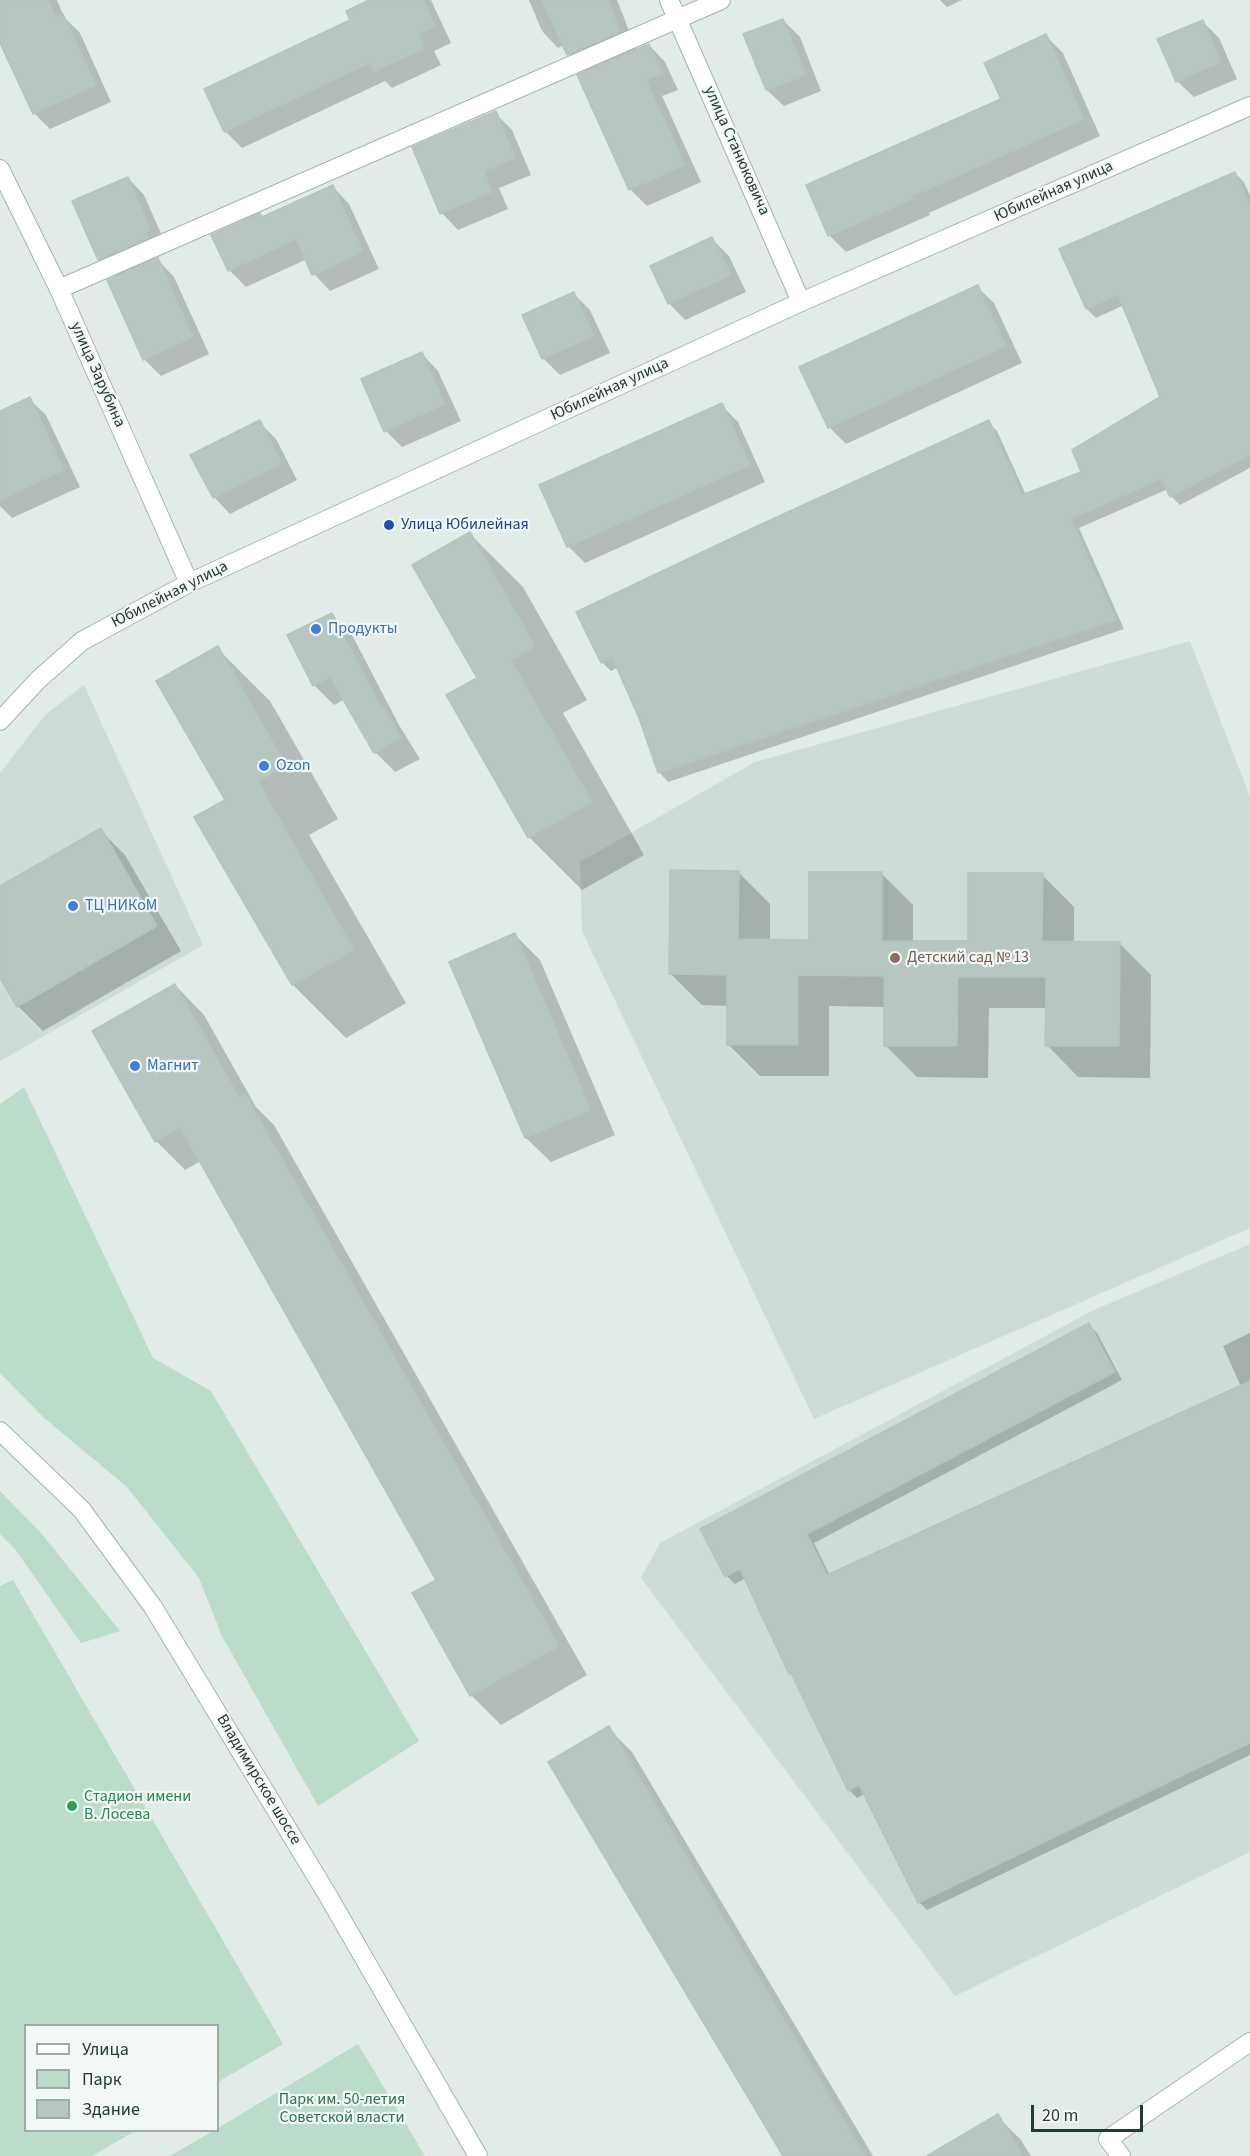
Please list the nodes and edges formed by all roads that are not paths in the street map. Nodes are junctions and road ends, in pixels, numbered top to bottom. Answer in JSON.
{"nodes":[{"id":1,"x":669,"y":0,"type":"edge"},
{"id":2,"x":721,"y":0,"type":"edge"},
{"id":3,"x":678,"y":20,"type":"junction"},
{"id":4,"x":1250,"y":106,"type":"edge"},
{"id":5,"x":0,"y":168,"type":"edge"},
{"id":6,"x":59,"y":289,"type":"junction"},
{"id":7,"x":801,"y":302,"type":"junction"},
{"id":8,"x":189,"y":583,"type":"junction"},
{"id":9,"x":0,"y":721,"type":"edge"},
{"id":10,"x":0,"y":1431,"type":"edge"},
{"id":11,"x":1250,"y":2042,"type":"edge"},
{"id":12,"x":478,"y":2156,"type":"edge"},
{"id":13,"x":1121,"y":2156,"type":"edge"}],
"edges":[{"from":1,"to":3,"type":"main road","name":"улица Станюковича"},
{"from":2,"to":3,"type":"main road"},
{"from":3,"to":6,"type":"main road"},
{"from":3,"to":7,"type":"main road","name":"улица Станюковича"},
{"from":4,"to":7,"type":"main road","name":"Юбилейная улица"},
{"from":5,"to":6,"type":"main road","name":"улица Зарубина"},
{"from":6,"to":8,"type":"main road","name":"улица Зарубина"},
{"from":7,"to":8,"type":"main road","name":"Юбилейная улица"},
{"from":8,"to":9,"type":"main road","name":"Юбилейная улица"},
{"from":10,"to":12,"type":"main road","name":"Владимирское шоссе"},
{"from":11,"to":13,"type":"main road"}]}
